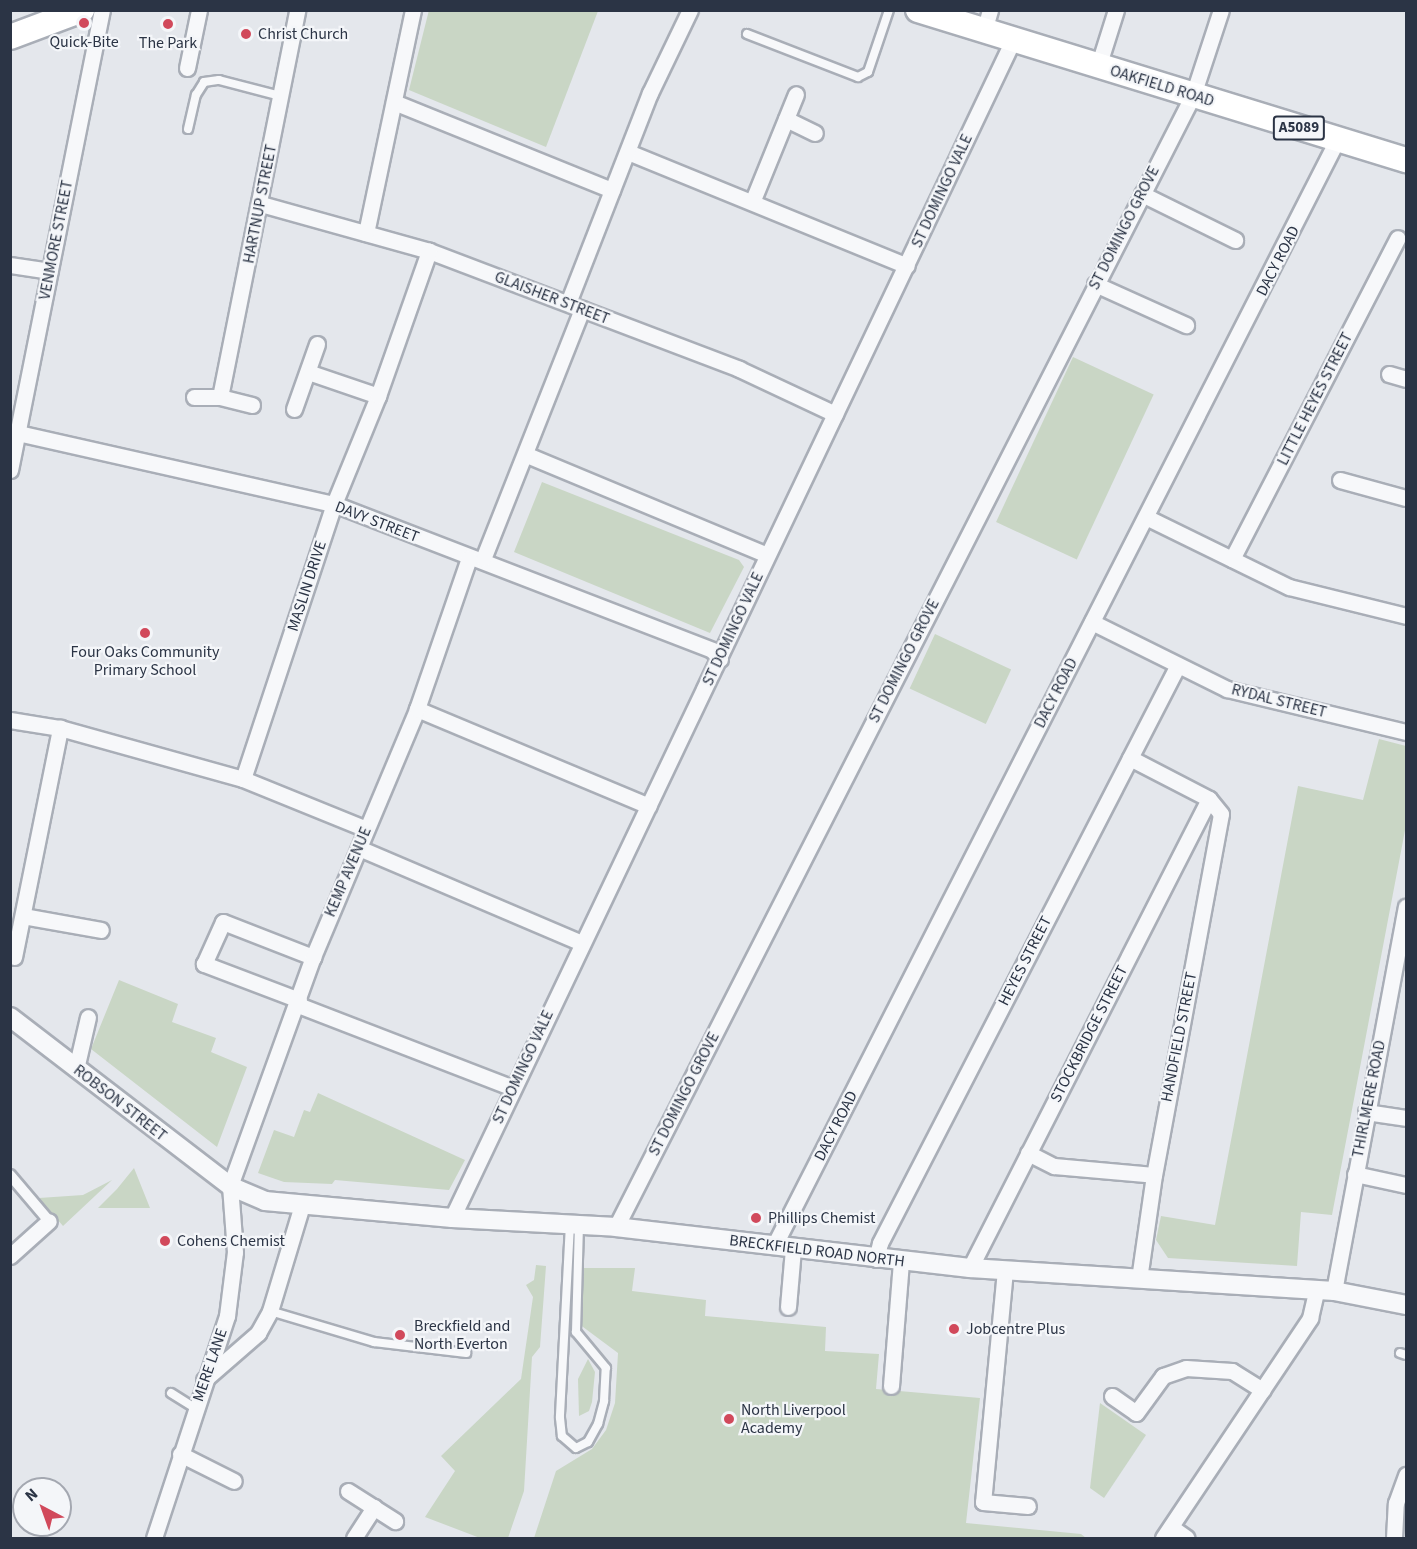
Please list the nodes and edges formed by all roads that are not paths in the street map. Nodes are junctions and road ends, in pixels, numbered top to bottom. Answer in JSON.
{"nodes":[{"id":1,"x":82,"y":10,"type":"edge"},
{"id":2,"x":102,"y":10,"type":"edge"},
{"id":3,"x":199,"y":10,"type":"edge"},
{"id":4,"x":297,"y":10,"type":"edge"},
{"id":5,"x":413,"y":10,"type":"edge"},
{"id":6,"x":690,"y":10,"type":"edge"},
{"id":7,"x":889,"y":10,"type":"edge"},
{"id":8,"x":918,"y":10,"type":"edge"},
{"id":9,"x":1116,"y":10,"type":"edge"},
{"id":10,"x":1221,"y":10,"type":"edge"},
{"id":11,"x":987,"y":21,"type":"edge"},
{"id":12,"x":747,"y":34,"type":"dead end"},
{"id":13,"x":10,"y":37,"type":"edge"},
{"id":14,"x":1013,"y":40,"type":"junction"},
{"id":15,"x":1098,"y":67,"type":"junction"},
{"id":16,"x":187,"y":68,"type":"dead end"},
{"id":17,"x":796,"y":94,"type":"dead end"},
{"id":18,"x":1193,"y":95,"type":"junction"},
{"id":19,"x":281,"y":96,"type":"junction"},
{"id":20,"x":394,"y":102,"type":"junction"},
{"id":21,"x":786,"y":119,"type":"junction"},
{"id":22,"x":188,"y":129,"type":"dead end"},
{"id":23,"x":815,"y":133,"type":"dead end"},
{"id":24,"x":1337,"y":140,"type":"junction"},
{"id":25,"x":628,"y":152,"type":"junction"},
{"id":26,"x":1407,"y":160,"type":"edge"},
{"id":27,"x":612,"y":190,"type":"junction"},
{"id":28,"x":1142,"y":194,"type":"junction"},
{"id":29,"x":753,"y":200,"type":"junction"},
{"id":30,"x":261,"y":204,"type":"junction"},
{"id":31,"x":366,"y":233,"type":"junction"},
{"id":32,"x":1398,"y":238,"type":"dead end"},
{"id":33,"x":1235,"y":240,"type":"dead end"},
{"id":34,"x":429,"y":251,"type":"junction"},
{"id":35,"x":10,"y":265,"type":"edge"},
{"id":36,"x":907,"y":266,"type":"junction"},
{"id":37,"x":50,"y":271,"type":"junction"},
{"id":38,"x":1095,"y":284,"type":"junction"},
{"id":39,"x":575,"y":306,"type":"junction"},
{"id":40,"x":1186,"y":325,"type":"dead end"},
{"id":41,"x":317,"y":344,"type":"dead end"},
{"id":42,"x":308,"y":372,"type":"junction"},
{"id":43,"x":1389,"y":374,"type":"dead end"},
{"id":44,"x":1407,"y":379,"type":"edge"},
{"id":45,"x":378,"y":396,"type":"junction"},
{"id":46,"x":194,"y":397,"type":"dead end"},
{"id":47,"x":220,"y":397,"type":"junction"},
{"id":48,"x":252,"y":405,"type":"dead end"},
{"id":49,"x":294,"y":409,"type":"dead end"},
{"id":50,"x":835,"y":414,"type":"junction"},
{"id":51,"x":18,"y":433,"type":"junction"},
{"id":52,"x":527,"y":455,"type":"junction"},
{"id":53,"x":10,"y":470,"type":"edge"},
{"id":54,"x":1340,"y":480,"type":"dead end"},
{"id":55,"x":1407,"y":498,"type":"edge"},
{"id":56,"x":334,"y":504,"type":"junction"},
{"id":57,"x":1146,"y":517,"type":"junction"},
{"id":58,"x":767,"y":555,"type":"junction"},
{"id":59,"x":476,"y":559,"type":"junction"},
{"id":60,"x":1232,"y":559,"type":"junction"},
{"id":61,"x":1407,"y":616,"type":"edge"},
{"id":62,"x":1092,"y":622,"type":"junction"},
{"id":63,"x":720,"y":658,"type":"junction"},
{"id":64,"x":1178,"y":665,"type":"junction"},
{"id":65,"x":417,"y":709,"type":"junction"},
{"id":66,"x":10,"y":720,"type":"edge"},
{"id":67,"x":60,"y":728,"type":"junction"},
{"id":68,"x":1407,"y":732,"type":"edge"},
{"id":69,"x":1130,"y":758,"type":"junction"},
{"id":70,"x":243,"y":779,"type":"junction"},
{"id":71,"x":1209,"y":799,"type":"junction"},
{"id":72,"x":649,"y":806,"type":"junction"},
{"id":73,"x":366,"y":829,"type":"junction"},
{"id":74,"x":358,"y":848,"type":"junction"},
{"id":75,"x":1407,"y":907,"type":"edge"},
{"id":76,"x":23,"y":916,"type":"junction"},
{"id":77,"x":101,"y":930,"type":"dead end"},
{"id":78,"x":582,"y":943,"type":"junction"},
{"id":79,"x":14,"y":957,"type":"dead end"},
{"id":80,"x":313,"y":957,"type":"junction"},
{"id":81,"x":298,"y":1003,"type":"junction"},
{"id":82,"x":88,"y":1017,"type":"dead end"},
{"id":83,"x":13,"y":1023,"type":"edge"},
{"id":84,"x":76,"y":1069,"type":"junction"},
{"id":85,"x":513,"y":1088,"type":"junction"},
{"id":86,"x":1366,"y":1112,"type":"junction"},
{"id":87,"x":1407,"y":1118,"type":"edge"},
{"id":88,"x":1028,"y":1153,"type":"junction"},
{"id":89,"x":1355,"y":1174,"type":"junction"},
{"id":90,"x":10,"y":1175,"type":"edge"},
{"id":91,"x":1154,"y":1175,"type":"junction"},
{"id":92,"x":1407,"y":1185,"type":"edge"},
{"id":93,"x":230,"y":1186,"type":"junction"},
{"id":94,"x":302,"y":1205,"type":"junction"},
{"id":95,"x":452,"y":1218,"type":"junction"},
{"id":96,"x":50,"y":1221,"type":"joint"},
{"id":97,"x":575,"y":1223,"type":"junction"},
{"id":98,"x":616,"y":1227,"type":"junction"},
{"id":99,"x":774,"y":1246,"type":"junction"},
{"id":100,"x":793,"y":1248,"type":"junction"},
{"id":101,"x":10,"y":1256,"type":"edge"},
{"id":102,"x":876,"y":1259,"type":"junction"},
{"id":103,"x":901,"y":1262,"type":"junction"},
{"id":104,"x":970,"y":1268,"type":"junction"},
{"id":105,"x":1005,"y":1270,"type":"junction"},
{"id":106,"x":1138,"y":1279,"type":"junction"},
{"id":107,"x":1325,"y":1291,"type":"junction"},
{"id":108,"x":1407,"y":1305,"type":"edge"},
{"id":109,"x":788,"y":1307,"type":"dead end"},
{"id":110,"x":270,"y":1311,"type":"junction"},
{"id":111,"x":466,"y":1353,"type":"dead end"},
{"id":112,"x":204,"y":1381,"type":"junction"},
{"id":113,"x":891,"y":1386,"type":"dead end"},
{"id":114,"x":1262,"y":1390,"type":"junction"},
{"id":115,"x":171,"y":1393,"type":"dead end"},
{"id":116,"x":1112,"y":1396,"type":"dead end"},
{"id":117,"x":195,"y":1408,"type":"junction"},
{"id":118,"x":180,"y":1455,"type":"junction"},
{"id":119,"x":1407,"y":1475,"type":"edge"},
{"id":120,"x":234,"y":1481,"type":"dead end"},
{"id":121,"x":348,"y":1491,"type":"dead end"},
{"id":122,"x":1028,"y":1506,"type":"dead end"},
{"id":123,"x":374,"y":1507,"type":"junction"},
{"id":124,"x":395,"y":1521,"type":"dead end"},
{"id":125,"x":1167,"y":1533,"type":"edge"},
{"id":126,"x":154,"y":1539,"type":"edge"},
{"id":127,"x":354,"y":1539,"type":"edge"},
{"id":128,"x":1187,"y":1539,"type":"edge"},
{"id":129,"x":1394,"y":1539,"type":"edge"}],
"edges":[{"from":1,"to":13,"type":"highway"},
{"from":2,"to":37,"type":"street","name":"VENMORE STREET"},
{"from":3,"to":16,"type":"street"},
{"from":4,"to":19,"type":"street","name":"HARTNUP STREET"},
{"from":5,"to":20,"type":"street"},
{"from":6,"to":25,"type":"street","name":"KEMP AVENUE"},
{"from":7,"to":12,"type":"lane"},
{"from":8,"to":11,"type":"highway","name":"OAKFIELD ROAD","number":"A5089"},
{"from":9,"to":15,"type":"street"},
{"from":10,"to":18,"type":"street","name":"ST DOMINGO GROVE"},
{"from":11,"to":14,"type":"highway","name":"OAKFIELD ROAD","number":"A5089"},
{"from":14,"to":15,"type":"highway","name":"OAKFIELD ROAD","number":"A5089"},
{"from":14,"to":36,"type":"street","name":"ST DOMINGO VALE"},
{"from":15,"to":18,"type":"highway","name":"OAKFIELD ROAD","number":"A5089"},
{"from":17,"to":21,"type":"street"},
{"from":18,"to":24,"type":"highway","name":"OAKFIELD ROAD","number":"A5089"},
{"from":18,"to":28,"type":"street","name":"ST DOMINGO GROVE"},
{"from":19,"to":22,"type":"lane"},
{"from":19,"to":30,"type":"street","name":"HARTNUP STREET"},
{"from":20,"to":27,"type":"street"},
{"from":20,"to":31,"type":"street"},
{"from":21,"to":23,"type":"street"},
{"from":21,"to":29,"type":"street"},
{"from":24,"to":26,"type":"highway","name":"OAKFIELD ROAD","number":"A5089"},
{"from":24,"to":57,"type":"street","name":"DACY ROAD"},
{"from":25,"to":27,"type":"street","name":"KEMP AVENUE"},
{"from":25,"to":29,"type":"street"},
{"from":27,"to":39,"type":"street","name":"KEMP AVENUE"},
{"from":28,"to":33,"type":"street"},
{"from":28,"to":38,"type":"street","name":"ST DOMINGO GROVE"},
{"from":29,"to":36,"type":"street"},
{"from":30,"to":31,"type":"street","name":"GLAISHER STREET"},
{"from":30,"to":47,"type":"street","name":"HARTNUP STREET"},
{"from":31,"to":34,"type":"street","name":"GLAISHER STREET"},
{"from":32,"to":60,"type":"street","name":"LITTLE HEYES STREET"},
{"from":34,"to":39,"type":"street","name":"GLAISHER STREET"},
{"from":34,"to":45,"type":"street","name":"MASLIN DRIVE"},
{"from":35,"to":37,"type":"street"},
{"from":36,"to":50,"type":"street","name":"ST DOMINGO VALE"},
{"from":37,"to":51,"type":"street","name":"VENMORE STREET"},
{"from":38,"to":40,"type":"street"},
{"from":38,"to":98,"type":"street","name":"ST DOMINGO GROVE"},
{"from":39,"to":50,"type":"street","name":"GLAISHER STREET"},
{"from":39,"to":52,"type":"street","name":"KEMP AVENUE"},
{"from":41,"to":42,"type":"street"},
{"from":42,"to":45,"type":"street"},
{"from":42,"to":49,"type":"street"},
{"from":43,"to":44,"type":"street"},
{"from":45,"to":56,"type":"street","name":"MASLIN DRIVE"},
{"from":46,"to":47,"type":"street"},
{"from":47,"to":48,"type":"street"},
{"from":50,"to":58,"type":"street","name":"ST DOMINGO VALE"},
{"from":51,"to":53,"type":"street","name":"VENMORE STREET"},
{"from":51,"to":56,"type":"street","name":"DAVY STREET"},
{"from":52,"to":58,"type":"street"},
{"from":52,"to":59,"type":"street","name":"KEMP AVENUE"},
{"from":54,"to":55,"type":"street"},
{"from":56,"to":59,"type":"street","name":"DAVY STREET"},
{"from":56,"to":70,"type":"street","name":"MASLIN DRIVE"},
{"from":57,"to":60,"type":"street"},
{"from":57,"to":62,"type":"street","name":"DACY ROAD"},
{"from":58,"to":63,"type":"street","name":"ST DOMINGO VALE"},
{"from":59,"to":63,"type":"street","name":"DAVY STREET"},
{"from":59,"to":65,"type":"street","name":"KEMP AVENUE"},
{"from":60,"to":61,"type":"street"},
{"from":62,"to":64,"type":"street","name":"RYDAL STREET"},
{"from":62,"to":99,"type":"street","name":"DACY ROAD"},
{"from":63,"to":72,"type":"street","name":"ST DOMINGO VALE"},
{"from":64,"to":68,"type":"street","name":"RYDAL STREET"},
{"from":64,"to":69,"type":"street","name":"HEYES STREET"},
{"from":65,"to":72,"type":"street"},
{"from":65,"to":73,"type":"street","name":"KEMP AVENUE"},
{"from":66,"to":67,"type":"street"},
{"from":67,"to":70,"type":"street"},
{"from":67,"to":76,"type":"street"},
{"from":69,"to":71,"type":"street"},
{"from":69,"to":102,"type":"street","name":"HEYES STREET"},
{"from":70,"to":73,"type":"street"},
{"from":71,"to":88,"type":"street","name":"STOCKBRIDGE STREET"},
{"from":71,"to":91,"type":"street","name":"HANDFIELD STREET"},
{"from":72,"to":78,"type":"street","name":"ST DOMINGO VALE"},
{"from":73,"to":74,"type":"street","name":"KEMP AVENUE"},
{"from":74,"to":78,"type":"street"},
{"from":74,"to":80,"type":"street","name":"KEMP AVENUE"},
{"from":75,"to":86,"type":"street","name":"THIRLMERE ROAD"},
{"from":76,"to":77,"type":"street"},
{"from":76,"to":79,"type":"street"},
{"from":78,"to":85,"type":"street","name":"ST DOMINGO VALE"},
{"from":80,"to":81,"type":"street","name":"KEMP AVENUE"},
{"from":80,"to":81,"type":"street"},
{"from":81,"to":85,"type":"street"},
{"from":81,"to":93,"type":"street","name":"KEMP AVENUE"},
{"from":82,"to":84,"type":"street"},
{"from":83,"to":84,"type":"street","name":"ROBSON STREET"},
{"from":84,"to":93,"type":"street","name":"ROBSON STREET"},
{"from":85,"to":95,"type":"street","name":"ST DOMINGO VALE"},
{"from":86,"to":87,"type":"street"},
{"from":86,"to":89,"type":"street","name":"THIRLMERE ROAD"},
{"from":88,"to":91,"type":"street"},
{"from":88,"to":104,"type":"street","name":"STOCKBRIDGE STREET"},
{"from":89,"to":92,"type":"street"},
{"from":89,"to":107,"type":"street","name":"THIRLMERE ROAD"},
{"from":90,"to":96,"type":"street"},
{"from":91,"to":106,"type":"street","name":"HANDFIELD STREET"},
{"from":93,"to":94,"type":"street","name":"BRECKFIELD ROAD NORTH"},
{"from":93,"to":112,"type":"street","name":"MERE LANE"},
{"from":94,"to":95,"type":"street","name":"BRECKFIELD ROAD NORTH"},
{"from":94,"to":110,"type":"street"},
{"from":95,"to":97,"type":"street","name":"BRECKFIELD ROAD NORTH"},
{"from":96,"to":101,"type":"street"},
{"from":97,"to":97,"type":"lane"},
{"from":97,"to":98,"type":"street","name":"BRECKFIELD ROAD NORTH"},
{"from":98,"to":99,"type":"street","name":"BRECKFIELD ROAD NORTH"},
{"from":99,"to":100,"type":"street","name":"BRECKFIELD ROAD NORTH"},
{"from":100,"to":102,"type":"street","name":"BRECKFIELD ROAD NORTH"},
{"from":100,"to":109,"type":"street"},
{"from":102,"to":103,"type":"street","name":"BRECKFIELD ROAD NORTH"},
{"from":103,"to":104,"type":"street","name":"BRECKFIELD ROAD NORTH"},
{"from":103,"to":113,"type":"street"},
{"from":104,"to":105,"type":"street","name":"BRECKFIELD ROAD NORTH"},
{"from":105,"to":106,"type":"street","name":"BRECKFIELD ROAD NORTH"},
{"from":105,"to":122,"type":"street"},
{"from":106,"to":107,"type":"street","name":"BRECKFIELD ROAD NORTH"},
{"from":107,"to":108,"type":"street","name":"BRECKFIELD ROAD NORTH"},
{"from":107,"to":114,"type":"street","name":"THIRLMERE ROAD"},
{"from":110,"to":111,"type":"lane"},
{"from":110,"to":112,"type":"street"},
{"from":112,"to":117,"type":"street","name":"MERE LANE"},
{"from":114,"to":116,"type":"street"},
{"from":114,"to":125,"type":"street","name":"THIRLMERE ROAD"},
{"from":115,"to":117,"type":"lane"},
{"from":117,"to":118,"type":"street","name":"MERE LANE"},
{"from":118,"to":120,"type":"street"},
{"from":118,"to":126,"type":"street","name":"MERE LANE"},
{"from":119,"to":129,"type":"street"},
{"from":121,"to":123,"type":"street"},
{"from":123,"to":124,"type":"street"},
{"from":123,"to":127,"type":"street"},
{"from":125,"to":128,"type":"street"}]}
